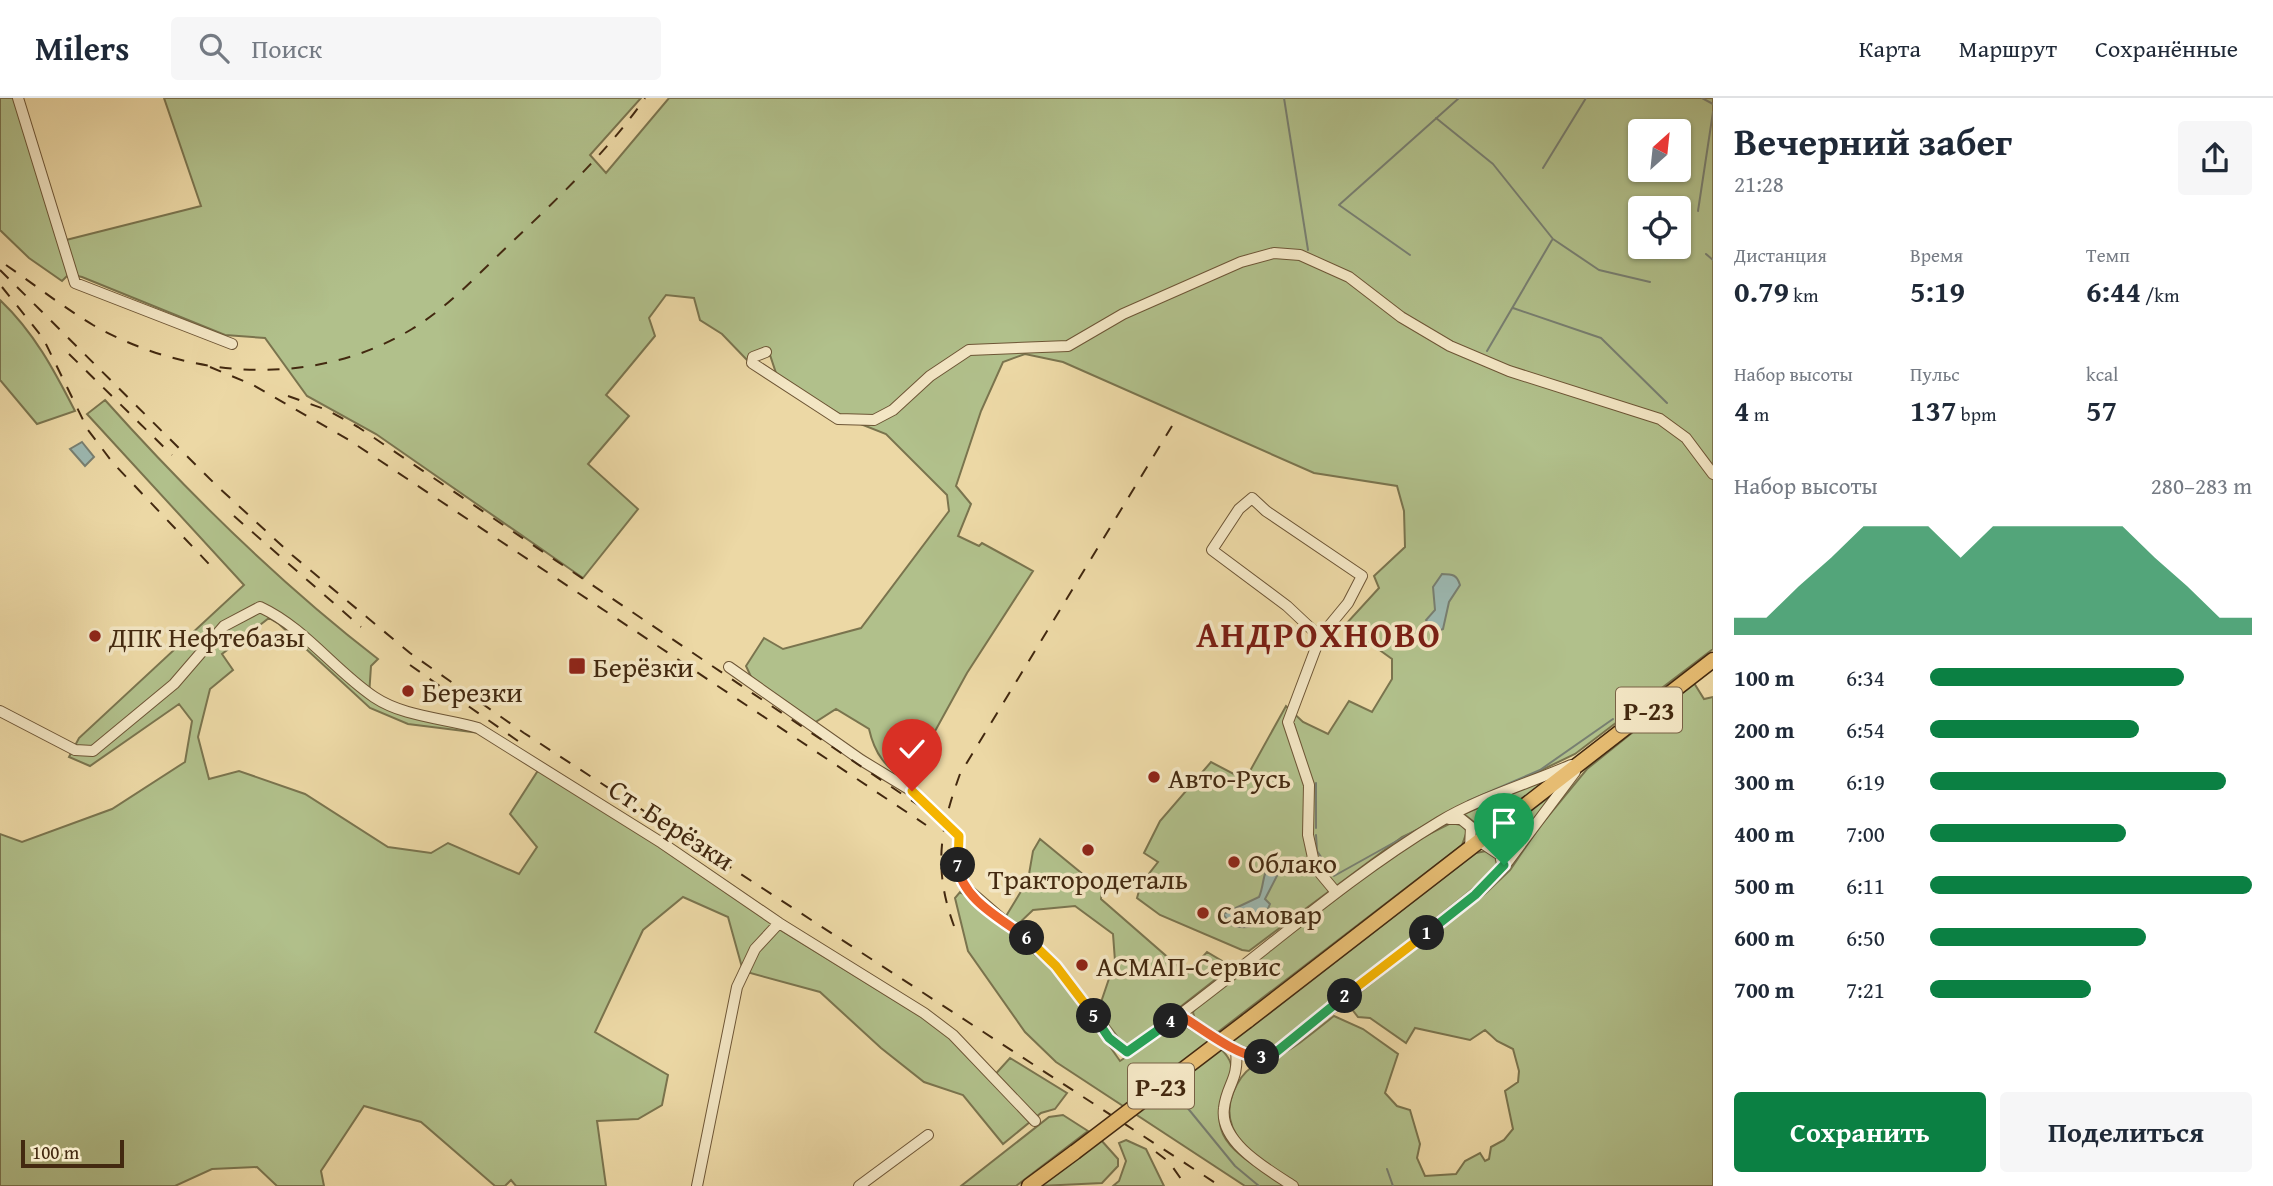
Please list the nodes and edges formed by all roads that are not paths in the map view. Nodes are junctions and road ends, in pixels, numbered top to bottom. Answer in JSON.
{"nodes":[{"id":1,"x":19,"y":98,"type":"edge"},
{"id":2,"x":232,"y":344,"type":"dead end"},
{"id":3,"x":766,"y":352,"type":"dead end"},
{"id":4,"x":1713,"y":474,"type":"edge"},
{"id":5,"x":1320,"y":637,"type":"junction"},
{"id":6,"x":1713,"y":660,"type":"edge"},
{"id":7,"x":729,"y":667,"type":"dead end"},
{"id":8,"x":0,"y":711,"type":"edge"},
{"id":9,"x":1584,"y":760,"type":"junction"},
{"id":10,"x":1442,"y":820,"type":"junction"},
{"id":11,"x":1475,"y":845,"type":"junction"},
{"id":12,"x":1503,"y":868,"type":"junction"},
{"id":13,"x":1335,"y":891,"type":"junction"},
{"id":14,"x":779,"y":923,"type":"junction"},
{"id":15,"x":1180,"y":1015,"type":"junction"},
{"id":16,"x":1236,"y":1050,"type":"junction"},
{"id":17,"x":1035,"y":1121,"type":"dead end"},
{"id":18,"x":928,"y":1135,"type":"dead end"},
{"id":19,"x":697,"y":1186,"type":"edge"},
{"id":20,"x":859,"y":1186,"type":"edge"},
{"id":21,"x":1029,"y":1186,"type":"edge"},
{"id":22,"x":1293,"y":1186,"type":"edge"}],
"edges":[{"from":1,"to":2,"type":"street"},
{"from":3,"to":4,"type":"street"},
{"from":5,"to":5,"type":"street"},
{"from":5,"to":13,"type":"street"},
{"from":6,"to":9,"type":"highway","number":"Р-23"},
{"from":7,"to":15,"type":"street"},
{"from":8,"to":14,"type":"street","name":"Ст. Берёзки"},
{"from":9,"to":10,"type":"street"},
{"from":9,"to":11,"type":"highway","number":"Р-23"},
{"from":9,"to":12,"type":"street"},
{"from":10,"to":11,"type":"street"},
{"from":10,"to":13,"type":"street"},
{"from":11,"to":12,"type":"street"},
{"from":11,"to":21,"type":"highway","number":"Р-23","bridge":true},
{"from":12,"to":16,"type":"street"},
{"from":13,"to":15,"type":"street"},
{"from":14,"to":17,"type":"street","name":"Ст. Берёзки"},
{"from":14,"to":19,"type":"street"},
{"from":15,"to":16,"type":"street"},
{"from":16,"to":22,"type":"street"},
{"from":18,"to":20,"type":"street"}]}
